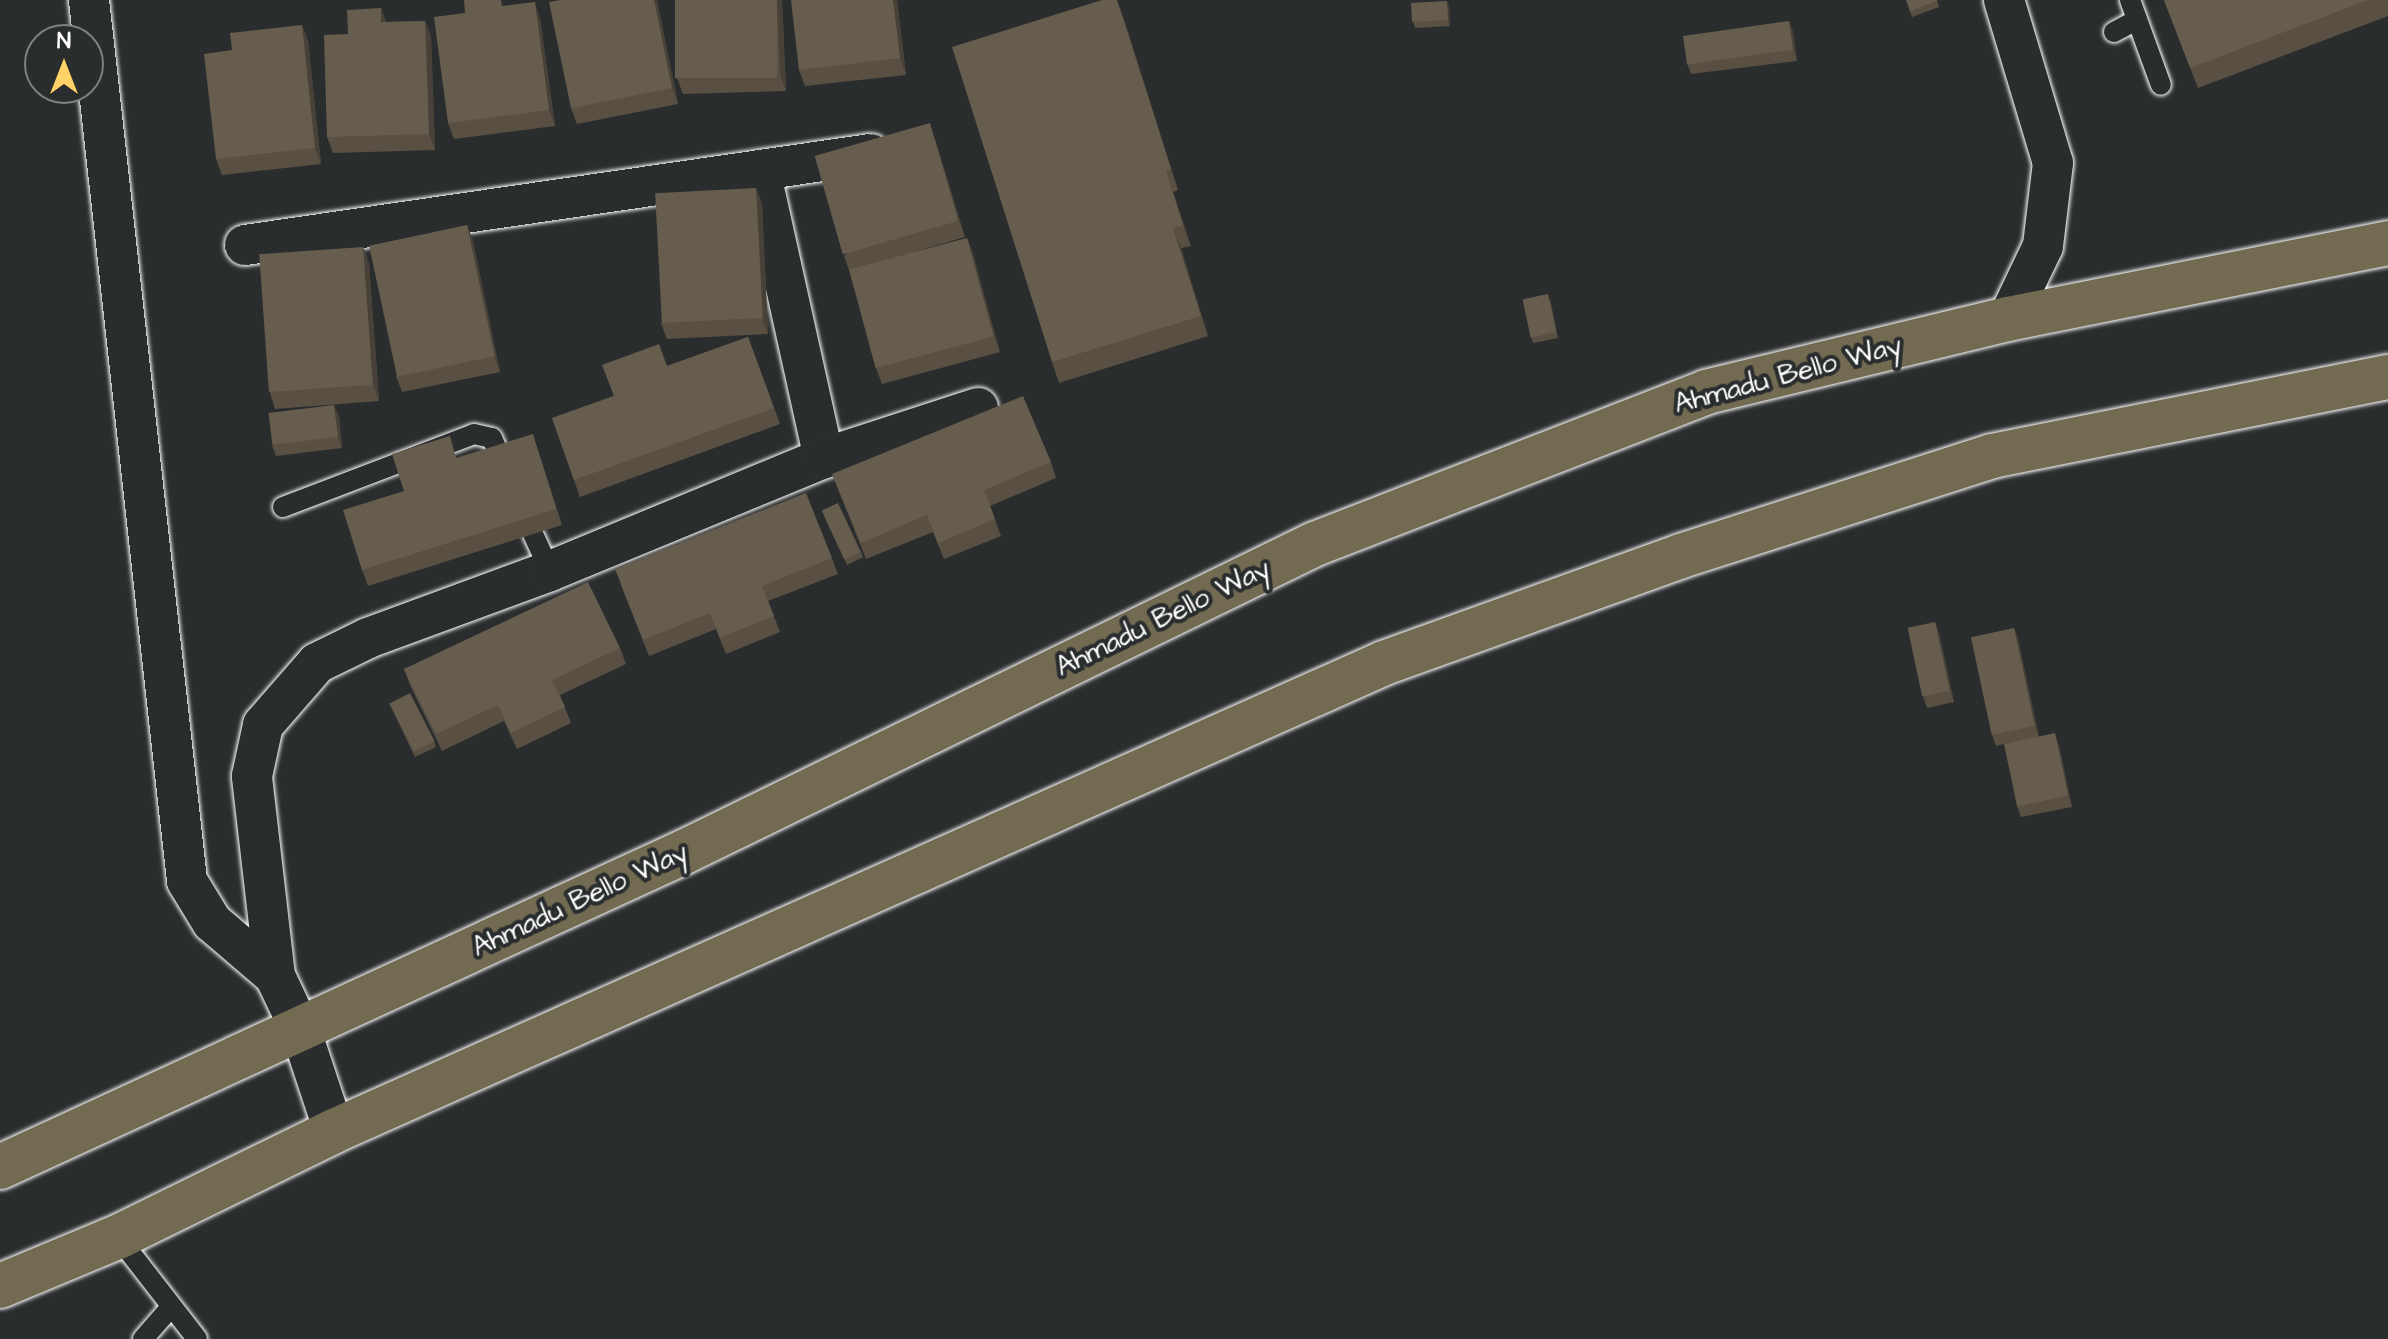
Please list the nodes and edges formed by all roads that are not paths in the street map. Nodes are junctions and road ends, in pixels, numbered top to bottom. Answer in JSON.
{"nodes":[{"id":1,"x":91,"y":0,"type":"edge"},
{"id":2,"x":2004,"y":0,"type":"edge"},
{"id":3,"x":2134,"y":10,"type":"edge"},
{"id":4,"x":2114,"y":32,"type":"dead end"},
{"id":5,"x":2161,"y":85,"type":"dead end"},
{"id":6,"x":883,"y":152,"type":"edge"},
{"id":7,"x":760,"y":170,"type":"junction"},
{"id":8,"x":2388,"y":243,"type":"edge"},
{"id":9,"x":245,"y":245,"type":"dead end"},
{"id":10,"x":2008,"y":319,"type":"junction"},
{"id":11,"x":2388,"y":377,"type":"edge"},
{"id":12,"x":978,"y":408,"type":"dead end"},
{"id":13,"x":824,"y":458,"type":"junction"},
{"id":14,"x":502,"y":461,"type":"edge"},
{"id":15,"x":283,"y":507,"type":"dead end"},
{"id":16,"x":533,"y":534,"type":"edge"},
{"id":17,"x":550,"y":571,"type":"junction"},
{"id":18,"x":275,"y":976,"type":"junction"},
{"id":19,"x":301,"y":1031,"type":"junction"},
{"id":20,"x":334,"y":1131,"type":"junction"},
{"id":21,"x":0,"y":1167,"type":"edge"},
{"id":22,"x":118,"y":1237,"type":"junction"},
{"id":23,"x":0,"y":1286,"type":"edge"},
{"id":24,"x":170,"y":1308,"type":"junction"},
{"id":25,"x":143,"y":1339,"type":"edge"},
{"id":26,"x":197,"y":1339,"type":"edge"}],
"edges":[{"from":1,"to":18,"type":"street"},
{"from":2,"to":10,"type":"street"},
{"from":3,"to":4,"type":"lane"},
{"from":3,"to":5,"type":"lane"},
{"from":6,"to":7,"type":"street"},
{"from":7,"to":9,"type":"street"},
{"from":7,"to":13,"type":"street"},
{"from":8,"to":10,"type":"main road","name":"Ahmadu Bello Way"},
{"from":10,"to":19,"type":"main road","name":"Ahmadu Bello Way"},
{"from":11,"to":20,"type":"main road"},
{"from":12,"to":13,"type":"street"},
{"from":13,"to":17,"type":"street"},
{"from":14,"to":15,"type":"lane"},
{"from":16,"to":17,"type":"lane"},
{"from":17,"to":18,"type":"street"},
{"from":18,"to":19,"type":"street"},
{"from":19,"to":20,"type":"street"},
{"from":19,"to":21,"type":"main road","name":"Ahmadu Bello Way"},
{"from":20,"to":22,"type":"main road"},
{"from":22,"to":23,"type":"main road"},
{"from":22,"to":24,"type":"lane"},
{"from":24,"to":25,"type":"lane"},
{"from":24,"to":26,"type":"lane"}]}
